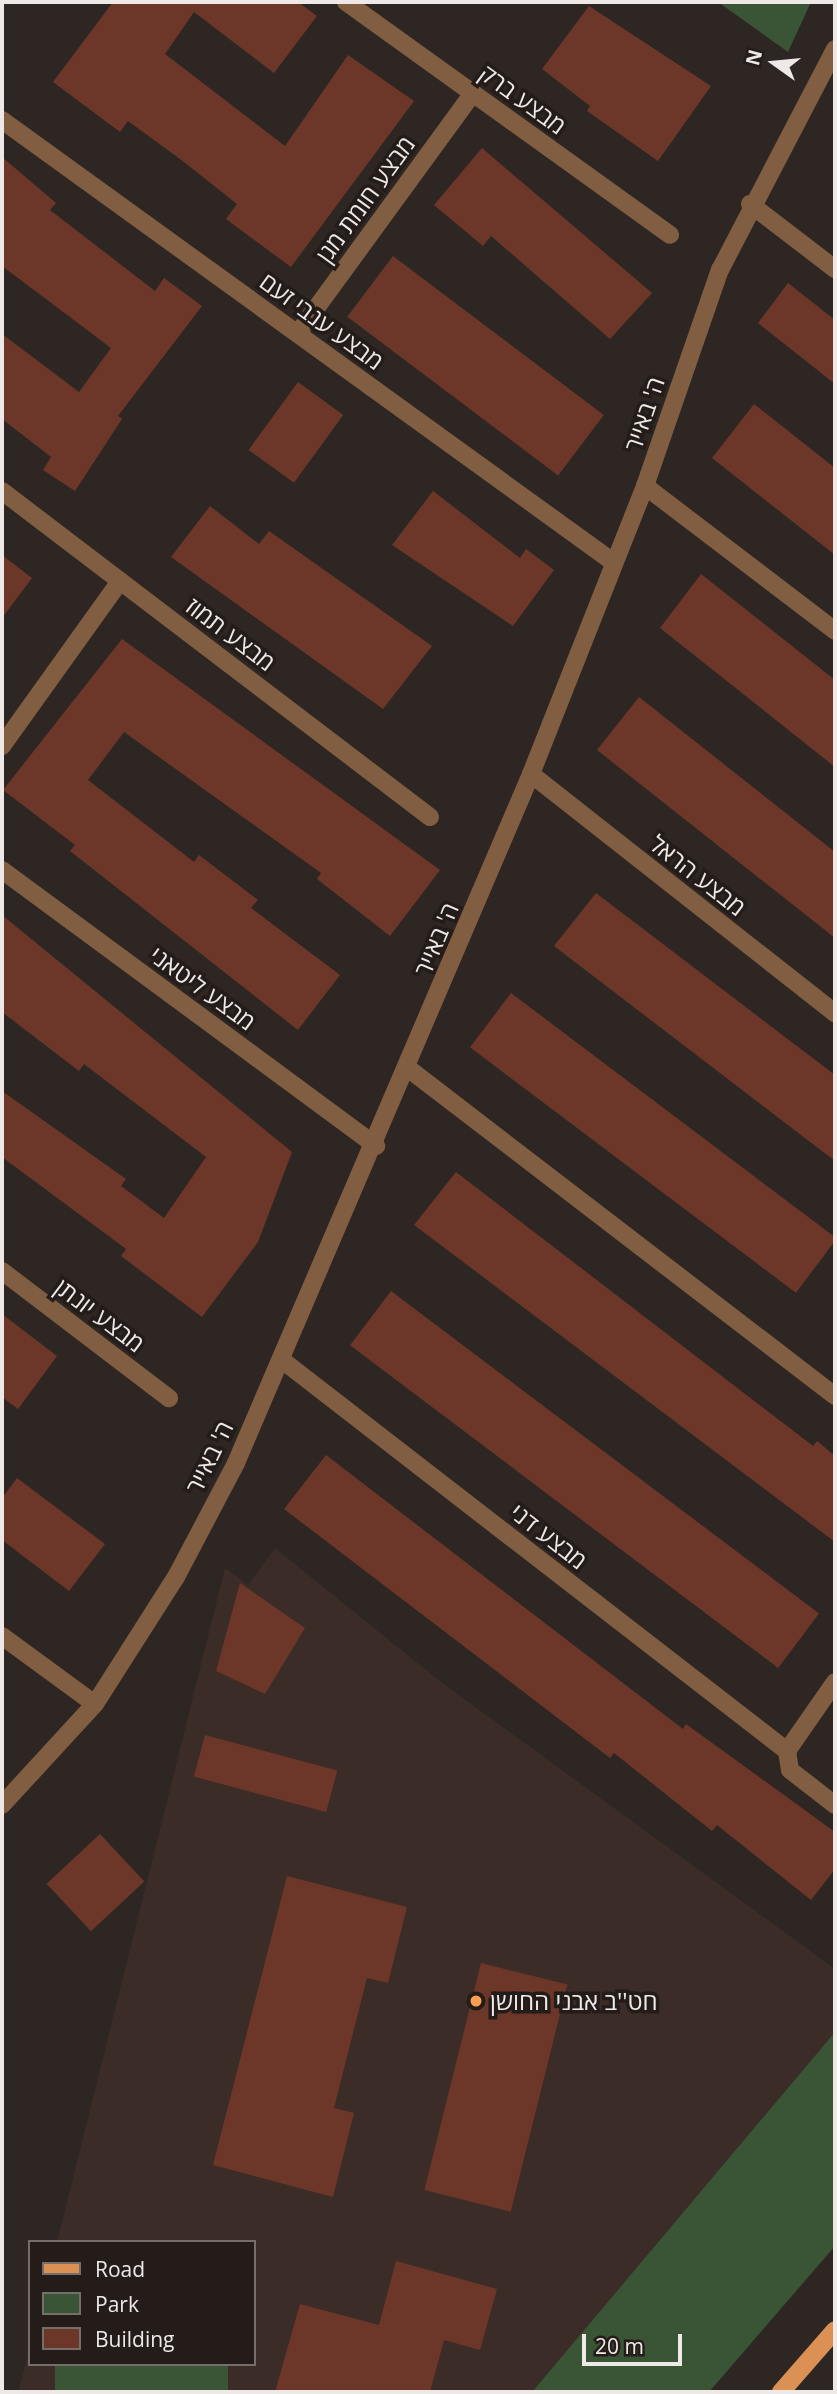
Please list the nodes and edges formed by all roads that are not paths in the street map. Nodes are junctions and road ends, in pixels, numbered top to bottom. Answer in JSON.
{"nodes":[{"id":1,"x":346,"y":2,"type":"edge"},
{"id":2,"x":835,"y":49,"type":"edge"},
{"id":3,"x":472,"y":93,"type":"junction"},
{"id":4,"x":2,"y":120,"type":"edge"},
{"id":5,"x":750,"y":204,"type":"junction"},
{"id":6,"x":670,"y":235,"type":"dead end"},
{"id":7,"x":835,"y":269,"type":"edge"},
{"id":8,"x":298,"y":333,"type":"junction"},
{"id":9,"x":645,"y":486,"type":"junction"},
{"id":10,"x":2,"y":491,"type":"edge"},
{"id":11,"x":613,"y":562,"type":"junction"},
{"id":12,"x":120,"y":581,"type":"junction"},
{"id":13,"x":835,"y":631,"type":"edge"},
{"id":14,"x":2,"y":746,"type":"edge"},
{"id":15,"x":531,"y":774,"type":"junction"},
{"id":16,"x":430,"y":817,"type":"dead end"},
{"id":17,"x":2,"y":870,"type":"edge"},
{"id":18,"x":835,"y":1013,"type":"edge"},
{"id":19,"x":409,"y":1069,"type":"junction"},
{"id":20,"x":376,"y":1146,"type":"junction"},
{"id":21,"x":2,"y":1270,"type":"edge"},
{"id":22,"x":282,"y":1360,"type":"junction"},
{"id":23,"x":835,"y":1396,"type":"edge"},
{"id":24,"x":169,"y":1398,"type":"dead end"},
{"id":25,"x":2,"y":1636,"type":"edge"},
{"id":26,"x":835,"y":1682,"type":"edge"},
{"id":27,"x":95,"y":1704,"type":"junction"},
{"id":28,"x":787,"y":1751,"type":"junction"},
{"id":29,"x":2,"y":1805,"type":"edge"},
{"id":30,"x":835,"y":1805,"type":"edge"},
{"id":31,"x":835,"y":2330,"type":"edge"},
{"id":32,"x":781,"y":2392,"type":"edge"}],
"edges":[{"from":1,"to":3,"type":"street","name":"מבצע ברק"},
{"from":2,"to":5,"type":"street","name":"ה' באייר"},
{"from":3,"to":6,"type":"street","name":"מבצע ברק"},
{"from":3,"to":8,"type":"street","name":"מבצע חומת מגן"},
{"from":4,"to":8,"type":"street","name":"מבצע ענבי זעם"},
{"from":5,"to":7,"type":"street"},
{"from":5,"to":9,"type":"street","name":"ה' באייר"},
{"from":8,"to":11,"type":"street","name":"מבצע ענבי זעם"},
{"from":9,"to":11,"type":"street","name":"ה' באייר"},
{"from":9,"to":13,"type":"street"},
{"from":10,"to":12,"type":"street","name":"מבצע תמוז"},
{"from":11,"to":15,"type":"street","name":"ה' באייר"},
{"from":12,"to":14,"type":"street"},
{"from":12,"to":16,"type":"street","name":"מבצע תמוז"},
{"from":15,"to":18,"type":"street","name":"מבצע הראל"},
{"from":15,"to":19,"type":"street","name":"ה' באייר"},
{"from":17,"to":20,"type":"street","name":"מבצע ליטאני"},
{"from":19,"to":20,"type":"street","name":"ה' באייר"},
{"from":19,"to":23,"type":"street"},
{"from":20,"to":22,"type":"street","name":"ה' באייר"},
{"from":21,"to":24,"type":"street","name":"מבצע יונתן"},
{"from":22,"to":27,"type":"street","name":"ה' באייר"},
{"from":22,"to":28,"type":"street","name":"מבצע דני"},
{"from":25,"to":27,"type":"street"},
{"from":26,"to":28,"type":"street"},
{"from":27,"to":29,"type":"street","name":"ה' באייר"},
{"from":28,"to":30,"type":"street","name":"מבצע דני"},
{"from":31,"to":32,"type":"main road"}]}
